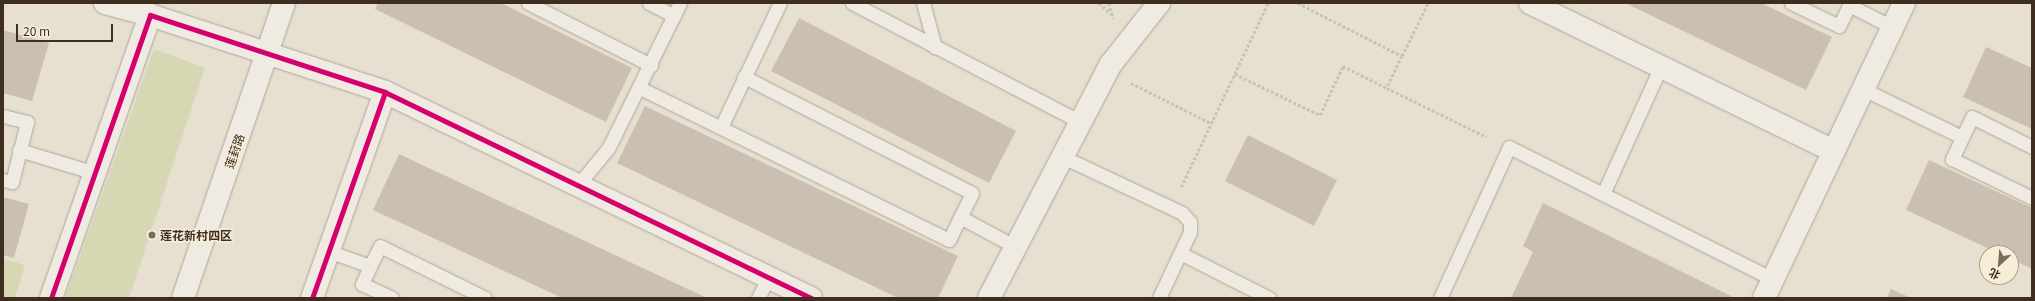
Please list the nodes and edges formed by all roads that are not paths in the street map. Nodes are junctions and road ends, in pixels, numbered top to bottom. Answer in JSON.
{"nodes":[{"id":1,"x":105,"y":3,"type":"edge"},
{"id":2,"x":284,"y":3,"type":"edge"},
{"id":3,"x":528,"y":3,"type":"edge"},
{"id":4,"x":649,"y":3,"type":"edge"},
{"id":5,"x":680,"y":3,"type":"edge"},
{"id":6,"x":780,"y":3,"type":"edge"},
{"id":7,"x":852,"y":3,"type":"edge"},
{"id":8,"x":923,"y":3,"type":"edge"},
{"id":9,"x":1159,"y":3,"type":"edge"},
{"id":10,"x":1530,"y":3,"type":"edge"},
{"id":11,"x":1791,"y":3,"type":"edge"},
{"id":12,"x":1904,"y":3,"type":"edge"},
{"id":13,"x":1850,"y":4,"type":"edge"},
{"id":14,"x":150,"y":15,"type":"junction"},
{"id":15,"x":674,"y":16,"type":"junction"},
{"id":16,"x":1892,"y":27,"type":"junction"},
{"id":17,"x":935,"y":47,"type":"junction"},
{"id":18,"x":269,"y":52,"type":"junction"},
{"id":19,"x":651,"y":64,"type":"junction"},
{"id":20,"x":1661,"y":66,"type":"junction"},
{"id":21,"x":744,"y":77,"type":"junction"},
{"id":22,"x":640,"y":88,"type":"junction"},
{"id":23,"x":1863,"y":89,"type":"junction"},
{"id":24,"x":385,"y":92,"type":"junction"},
{"id":25,"x":3,"y":116,"type":"edge"},
{"id":26,"x":1080,"y":122,"type":"junction"},
{"id":27,"x":721,"y":127,"type":"junction"},
{"id":28,"x":1962,"y":137,"type":"junction"},
{"id":29,"x":2032,"y":147,"type":"edge"},
{"id":30,"x":19,"y":150,"type":"junction"},
{"id":31,"x":1834,"y":151,"type":"junction"},
{"id":32,"x":1062,"y":157,"type":"junction"},
{"id":33,"x":95,"y":173,"type":"junction"},
{"id":34,"x":3,"y":180,"type":"edge"},
{"id":35,"x":578,"y":186,"type":"junction"},
{"id":36,"x":1603,"y":194,"type":"junction"},
{"id":37,"x":2032,"y":198,"type":"edge"},
{"id":38,"x":960,"y":217,"type":"junction"},
{"id":39,"x":1016,"y":247,"type":"junction"},
{"id":40,"x":328,"y":251,"type":"junction"},
{"id":41,"x":1180,"y":253,"type":"junction"},
{"id":42,"x":370,"y":266,"type":"junction"},
{"id":43,"x":768,"y":278,"type":"junction"},
{"id":44,"x":1768,"y":288,"type":"edge"},
{"id":45,"x":51,"y":298,"type":"edge"},
{"id":46,"x":182,"y":298,"type":"edge"},
{"id":47,"x":312,"y":298,"type":"edge"},
{"id":48,"x":392,"y":298,"type":"edge"},
{"id":49,"x":485,"y":298,"type":"edge"},
{"id":50,"x":758,"y":298,"type":"edge"},
{"id":51,"x":811,"y":298,"type":"edge"},
{"id":52,"x":990,"y":298,"type":"edge"},
{"id":53,"x":1158,"y":298,"type":"edge"},
{"id":54,"x":1269,"y":298,"type":"edge"},
{"id":55,"x":1440,"y":298,"type":"edge"}],
"edges":[{"from":1,"to":14,"type":"street"},
{"from":2,"to":18,"type":"street","name":"莲葑路"},
{"from":3,"to":19,"type":"lane"},
{"from":4,"to":15,"type":"lane"},
{"from":5,"to":15,"type":"lane"},
{"from":6,"to":21,"type":"lane"},
{"from":7,"to":17,"type":"lane"},
{"from":8,"to":17,"type":"lane"},
{"from":9,"to":26,"type":"street"},
{"from":10,"to":20,"type":"street"},
{"from":11,"to":13,"type":"lane"},
{"from":12,"to":16,"type":"street"},
{"from":13,"to":16,"type":"lane"},
{"from":14,"to":18,"type":"street"},
{"from":14,"to":33,"type":"street"},
{"from":15,"to":19,"type":"lane"},
{"from":16,"to":23,"type":"street"},
{"from":17,"to":26,"type":"lane"},
{"from":18,"to":24,"type":"street"},
{"from":18,"to":46,"type":"street","name":"莲葑路"},
{"from":19,"to":22,"type":"lane"},
{"from":20,"to":31,"type":"street"},
{"from":20,"to":36,"type":"lane"},
{"from":21,"to":27,"type":"lane"},
{"from":21,"to":38,"type":"lane"},
{"from":22,"to":27,"type":"lane"},
{"from":22,"to":35,"type":"lane"},
{"from":23,"to":28,"type":"lane"},
{"from":23,"to":31,"type":"street"},
{"from":24,"to":35,"type":"street"},
{"from":24,"to":40,"type":"street"},
{"from":25,"to":30,"type":"lane"},
{"from":26,"to":32,"type":"street"},
{"from":27,"to":38,"type":"lane"},
{"from":28,"to":29,"type":"lane"},
{"from":28,"to":37,"type":"lane"},
{"from":30,"to":33,"type":"lane"},
{"from":30,"to":34,"type":"lane"},
{"from":31,"to":44,"type":"street"},
{"from":32,"to":39,"type":"street"},
{"from":32,"to":41,"type":"lane"},
{"from":33,"to":45,"type":"street"},
{"from":35,"to":43,"type":"street"},
{"from":36,"to":44,"type":"lane"},
{"from":36,"to":55,"type":"lane"},
{"from":38,"to":39,"type":"lane"},
{"from":39,"to":52,"type":"street"},
{"from":40,"to":42,"type":"lane"},
{"from":40,"to":47,"type":"street"},
{"from":41,"to":53,"type":"lane"},
{"from":41,"to":54,"type":"lane"},
{"from":42,"to":48,"type":"lane"},
{"from":42,"to":49,"type":"lane"},
{"from":43,"to":50,"type":"lane"},
{"from":43,"to":51,"type":"street"}]}
